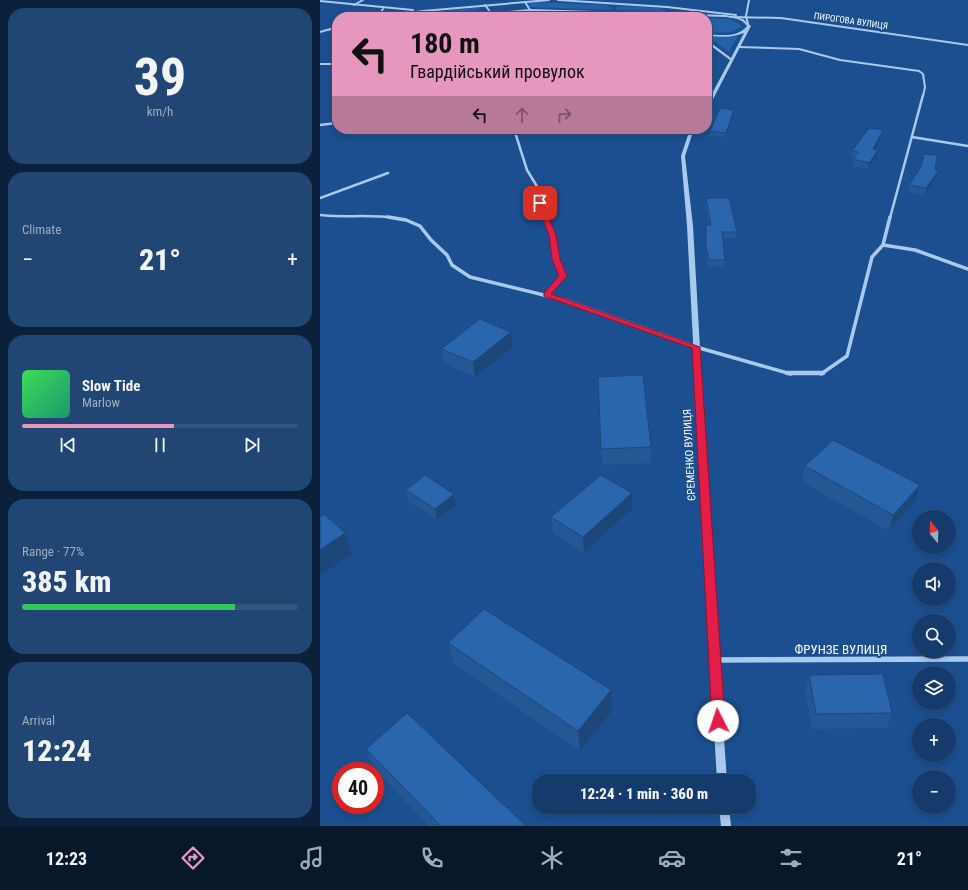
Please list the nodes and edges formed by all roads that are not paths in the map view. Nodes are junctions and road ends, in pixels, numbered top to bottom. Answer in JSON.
{"nodes":[{"id":1,"x":363,"y":0,"type":"edge"},
{"id":2,"x":549,"y":0,"type":"edge"},
{"id":3,"x":558,"y":0,"type":"edge"},
{"id":4,"x":749,"y":0,"type":"edge"},
{"id":5,"x":320,"y":1,"type":"edge"},
{"id":6,"x":525,"y":2,"type":"junction"},
{"id":7,"x":614,"y":4,"type":"junction"},
{"id":8,"x":354,"y":5,"type":"junction"},
{"id":9,"x":485,"y":5,"type":"junction"},
{"id":10,"x":671,"y":8,"type":"junction"},
{"id":11,"x":383,"y":9,"type":"junction"},
{"id":12,"x":530,"y":10,"type":"junction"},
{"id":13,"x":423,"y":11,"type":"junction"},
{"id":14,"x":381,"y":12,"type":"edge"},
{"id":15,"x":414,"y":12,"type":"edge"},
{"id":16,"x":490,"y":12,"type":"edge"},
{"id":17,"x":504,"y":12,"type":"edge"},
{"id":18,"x":607,"y":12,"type":"edge"},
{"id":19,"x":613,"y":12,"type":"edge"},
{"id":20,"x":669,"y":12,"type":"edge"},
{"id":21,"x":708,"y":12,"type":"edge"},
{"id":22,"x":712,"y":12,"type":"edge"},
{"id":23,"x":712,"y":16,"type":"edge"},
{"id":24,"x":712,"y":16,"type":"edge"},
{"id":25,"x":716,"y":16,"type":"junction"},
{"id":26,"x":746,"y":16,"type":"junction"},
{"id":27,"x":731,"y":17,"type":"junction"},
{"id":28,"x":748,"y":24,"type":"junction"},
{"id":29,"x":332,"y":29,"type":"edge"},
{"id":30,"x":327,"y":30,"type":"joint"},
{"id":31,"x":747,"y":30,"type":"junction"},
{"id":32,"x":320,"y":31,"type":"edge"},
{"id":33,"x":712,"y":35,"type":"edge"},
{"id":34,"x":712,"y":45,"type":"edge"},
{"id":35,"x":968,"y":45,"type":"edge"},
{"id":36,"x":739,"y":46,"type":"junction"},
{"id":37,"x":732,"y":60,"type":"junction"},
{"id":38,"x":320,"y":64,"type":"edge"},
{"id":39,"x":332,"y":64,"type":"edge"},
{"id":40,"x":712,"y":98,"type":"edge"},
{"id":41,"x":332,"y":124,"type":"edge"},
{"id":42,"x":320,"y":125,"type":"edge"},
{"id":43,"x":516,"y":134,"type":"edge"},
{"id":44,"x":690,"y":134,"type":"edge"},
{"id":45,"x":912,"y":137,"type":"junction"},
{"id":46,"x":968,"y":146,"type":"edge"},
{"id":47,"x":388,"y":173,"type":"dead end"},
{"id":48,"x":320,"y":198,"type":"edge"},
{"id":49,"x":320,"y":215,"type":"edge"},
{"id":50,"x":883,"y":245,"type":"junction"},
{"id":51,"x":968,"y":269,"type":"edge"},
{"id":52,"x":546,"y":295,"type":"junction"},
{"id":53,"x":696,"y":347,"type":"junction"},
{"id":54,"x":968,"y":659,"type":"edge"},
{"id":55,"x":714,"y":660,"type":"junction"},
{"id":56,"x":722,"y":774,"type":"edge"},
{"id":57,"x":725,"y":814,"type":"edge"},
{"id":58,"x":726,"y":826,"type":"edge"}],
"edges":[{"from":1,"to":8,"type":"street"},
{"from":2,"to":6,"type":"street"},
{"from":3,"to":7,"type":"street"},
{"from":4,"to":26,"type":"street"},
{"from":5,"to":8,"type":"street"},
{"from":6,"to":9,"type":"street"},
{"from":6,"to":12,"type":"street"},
{"from":7,"to":10,"type":"street"},
{"from":7,"to":19,"type":"street"},
{"from":8,"to":11,"type":"street"},
{"from":9,"to":13,"type":"street"},
{"from":9,"to":16,"type":"street"},
{"from":10,"to":20,"type":"street"},
{"from":10,"to":21,"type":"street"},
{"from":11,"to":13,"type":"street"},
{"from":11,"to":14,"type":"street"},
{"from":12,"to":17,"type":"street"},
{"from":12,"to":18,"type":"street"},
{"from":13,"to":15,"type":"street"},
{"from":22,"to":26,"type":"street"},
{"from":23,"to":25,"type":"street"},
{"from":24,"to":25,"type":"street"},
{"from":25,"to":27,"type":"street"},
{"from":26,"to":27,"type":"street","name":"ПИРОГОВА ВУЛИЦЯ"},
{"from":26,"to":28,"type":"street"},
{"from":26,"to":35,"type":"street","name":"ПИРОГОВА ВУЛИЦЯ"},
{"from":27,"to":28,"type":"street"},
{"from":28,"to":31,"type":"street"},
{"from":29,"to":30,"type":"street"},
{"from":30,"to":32,"type":"street"},
{"from":31,"to":33,"type":"street"},
{"from":31,"to":36,"type":"street"},
{"from":34,"to":37,"type":"street"},
{"from":36,"to":37,"type":"street"},
{"from":36,"to":45,"type":"street"},
{"from":37,"to":40,"type":"street"},
{"from":38,"to":39,"type":"street"},
{"from":41,"to":42,"type":"street"},
{"from":43,"to":52,"type":"street"},
{"from":44,"to":53,"type":"street","name":"ЄРЕМЕНКО ВУЛИЦЯ"},
{"from":45,"to":46,"type":"street"},
{"from":45,"to":50,"type":"street"},
{"from":47,"to":48,"type":"street"},
{"from":49,"to":52,"type":"street"},
{"from":50,"to":51,"type":"street"},
{"from":50,"to":53,"type":"street"},
{"from":52,"to":53,"type":"street"},
{"from":53,"to":55,"type":"street","name":"ЄРЕМЕНКО ВУЛИЦЯ"},
{"from":54,"to":55,"type":"street","name":"ФРУНЗЕ ВУЛИЦЯ"},
{"from":55,"to":56,"type":"street","name":"ЄРЕМЕНКО ВУЛИЦЯ"},
{"from":57,"to":58,"type":"street"}]}
